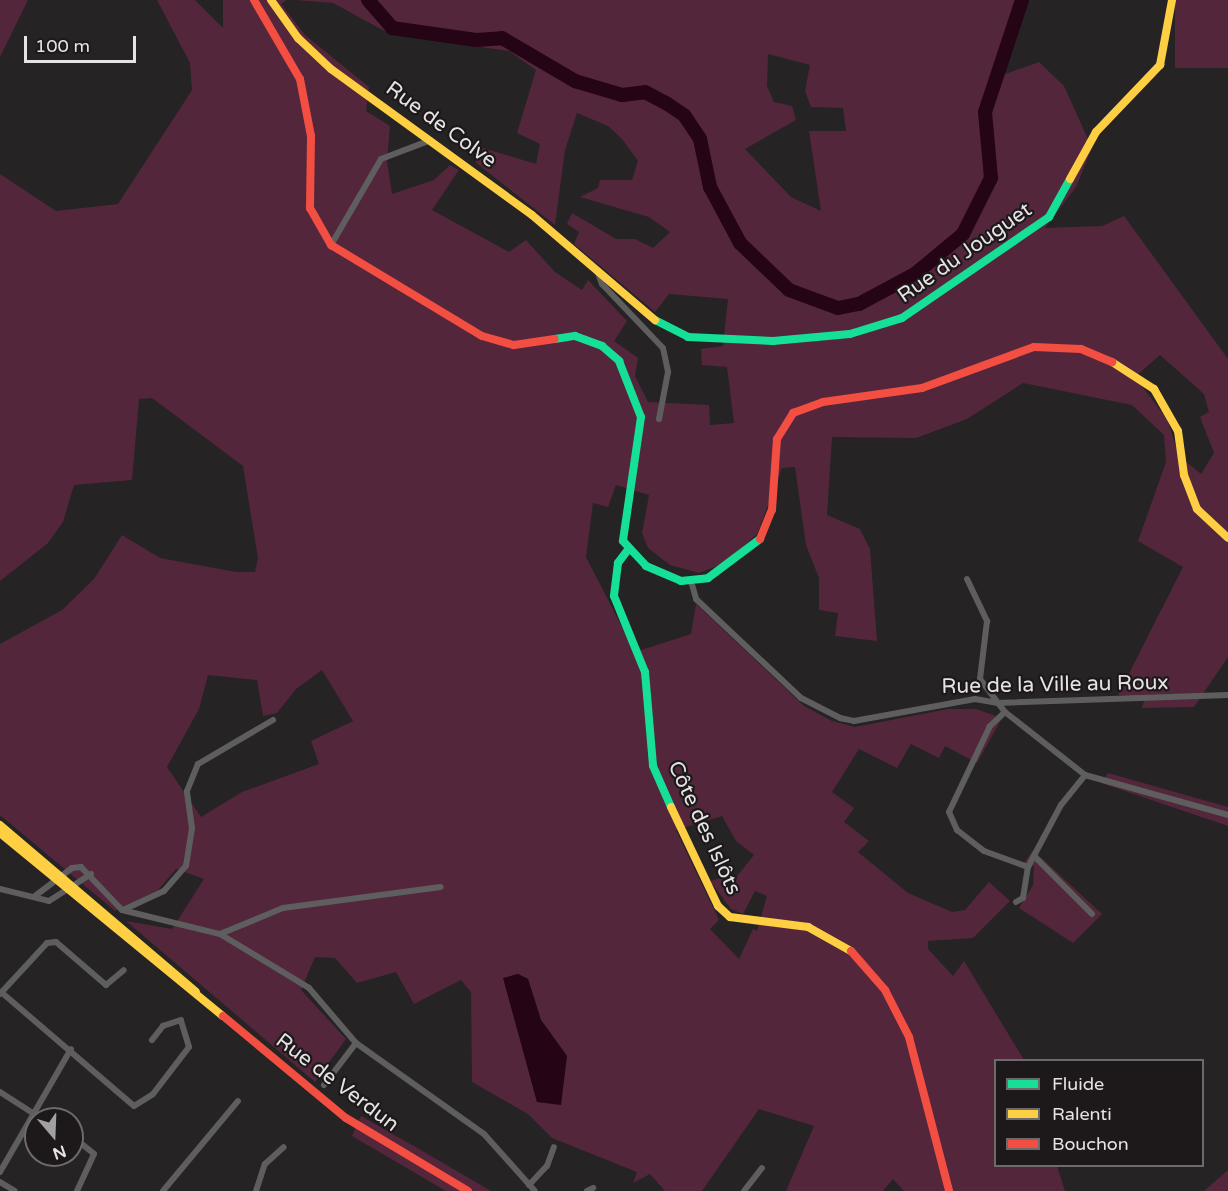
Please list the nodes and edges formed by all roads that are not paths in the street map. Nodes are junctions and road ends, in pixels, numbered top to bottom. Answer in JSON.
{"nodes":[{"id":1,"x":254,"y":0,"type":"edge"},
{"id":2,"x":271,"y":0,"type":"edge"},
{"id":3,"x":1172,"y":0,"type":"edge"},
{"id":4,"x":431,"y":140,"type":"junction"},
{"id":5,"x":331,"y":245,"type":"junction"},
{"id":6,"x":599,"y":270,"type":"junction"},
{"id":7,"x":659,"y":419,"type":"dead end"},
{"id":8,"x":1228,"y":538,"type":"edge"},
{"id":9,"x":627,"y":551,"type":"junction"},
{"id":10,"x":967,"y":579,"type":"dead end"},
{"id":11,"x":691,"y":581,"type":"junction"},
{"id":12,"x":1228,"y":695,"type":"edge"},
{"id":13,"x":997,"y":703,"type":"junction"},
{"id":14,"x":1005,"y":712,"type":"junction"},
{"id":15,"x":273,"y":720,"type":"dead end"},
{"id":16,"x":1085,"y":775,"type":"junction"},
{"id":17,"x":1228,"y":815,"type":"edge"},
{"id":18,"x":0,"y":825,"type":"edge"},
{"id":19,"x":0,"y":833,"type":"edge"},
{"id":20,"x":1034,"y":856,"type":"junction"},
{"id":21,"x":1028,"y":867,"type":"junction"},
{"id":22,"x":91,"y":874,"type":"junction"},
{"id":23,"x":57,"y":879,"type":"junction"},
{"id":24,"x":441,"y":887,"type":"dead end"},
{"id":25,"x":68,"y":888,"type":"junction"},
{"id":26,"x":0,"y":889,"type":"edge"},
{"id":27,"x":35,"y":896,"type":"junction"},
{"id":28,"x":1017,"y":902,"type":"dead end"},
{"id":29,"x":122,"y":910,"type":"junction"},
{"id":30,"x":1092,"y":914,"type":"dead end"},
{"id":31,"x":220,"y":934,"type":"junction"},
{"id":32,"x":124,"y":970,"type":"dead end"},
{"id":33,"x":1,"y":993,"type":"edge"},
{"id":34,"x":152,"y":1040,"type":"dead end"},
{"id":35,"x":356,"y":1043,"type":"junction"},
{"id":36,"x":71,"y":1049,"type":"junction"},
{"id":37,"x":324,"y":1085,"type":"dead end"},
{"id":38,"x":0,"y":1092,"type":"edge"},
{"id":39,"x":238,"y":1101,"type":"dead end"},
{"id":40,"x":36,"y":1107,"type":"edge"},
{"id":41,"x":24,"y":1108,"type":"edge"},
{"id":42,"x":24,"y":1128,"type":"edge"},
{"id":43,"x":84,"y":1146,"type":"edge"},
{"id":44,"x":284,"y":1147,"type":"dead end"},
{"id":45,"x":554,"y":1147,"type":"dead end"},
{"id":46,"x":762,"y":1168,"type":"dead end"},
{"id":47,"x":0,"y":1172,"type":"edge"},
{"id":48,"x":0,"y":1182,"type":"edge"},
{"id":49,"x":530,"y":1185,"type":"junction"},
{"id":50,"x":256,"y":1190,"type":"edge"},
{"id":51,"x":15,"y":1191,"type":"edge"},
{"id":52,"x":77,"y":1191,"type":"edge"},
{"id":53,"x":163,"y":1191,"type":"edge"},
{"id":54,"x":468,"y":1191,"type":"edge"},
{"id":55,"x":535,"y":1191,"type":"edge"},
{"id":56,"x":744,"y":1191,"type":"edge"},
{"id":57,"x":948,"y":1191,"type":"edge"}],
"edges":[{"from":1,"to":5,"type":"main road"},
{"from":2,"to":4,"type":"main road","name":"Rue de Colve"},
{"from":3,"to":6,"type":"main road","name":"Rue du Jouguet"},
{"from":4,"to":5,"type":"street"},
{"from":4,"to":6,"type":"main road","name":"Rue de Colve"},
{"from":5,"to":9,"type":"main road"},
{"from":6,"to":7,"type":"street"},
{"from":8,"to":11,"type":"main road"},
{"from":9,"to":11,"type":"main road"},
{"from":9,"to":57,"type":"main road","name":"Côte des Islôts"},
{"from":10,"to":13,"type":"street"},
{"from":11,"to":13,"type":"street","name":"Rue de la Ville au Roux"},
{"from":12,"to":13,"type":"street","name":"Rue de la Ville au Roux"},
{"from":13,"to":14,"type":"street"},
{"from":14,"to":16,"type":"street"},
{"from":14,"to":21,"type":"street"},
{"from":15,"to":29,"type":"street"},
{"from":16,"to":17,"type":"street"},
{"from":16,"to":20,"type":"street"},
{"from":18,"to":23,"type":"main road"},
{"from":19,"to":23,"type":"main road"},
{"from":20,"to":21,"type":"street"},
{"from":20,"to":30,"type":"street"},
{"from":21,"to":28,"type":"street"},
{"from":22,"to":23,"type":"street"},
{"from":22,"to":25,"type":"street"},
{"from":22,"to":29,"type":"street"},
{"from":23,"to":25,"type":"main road","name":"Rue de Verdun"},
{"from":23,"to":27,"type":"street"},
{"from":24,"to":31,"type":"street"},
{"from":25,"to":27,"type":"street"},
{"from":25,"to":54,"type":"main road","name":"Rue de Verdun"},
{"from":26,"to":27,"type":"street"},
{"from":29,"to":31,"type":"street"},
{"from":31,"to":35,"type":"street"},
{"from":32,"to":33,"type":"street"},
{"from":33,"to":36,"type":"street"},
{"from":34,"to":36,"type":"street"},
{"from":35,"to":37,"type":"street"},
{"from":35,"to":49,"type":"street"},
{"from":36,"to":40,"type":"street"},
{"from":38,"to":41,"type":"street"},
{"from":39,"to":53,"type":"street"},
{"from":42,"to":47,"type":"street"},
{"from":43,"to":52,"type":"street"},
{"from":44,"to":50,"type":"street"},
{"from":45,"to":49,"type":"street"},
{"from":46,"to":56,"type":"street"},
{"from":48,"to":51,"type":"street"},
{"from":49,"to":55,"type":"street"}]}
